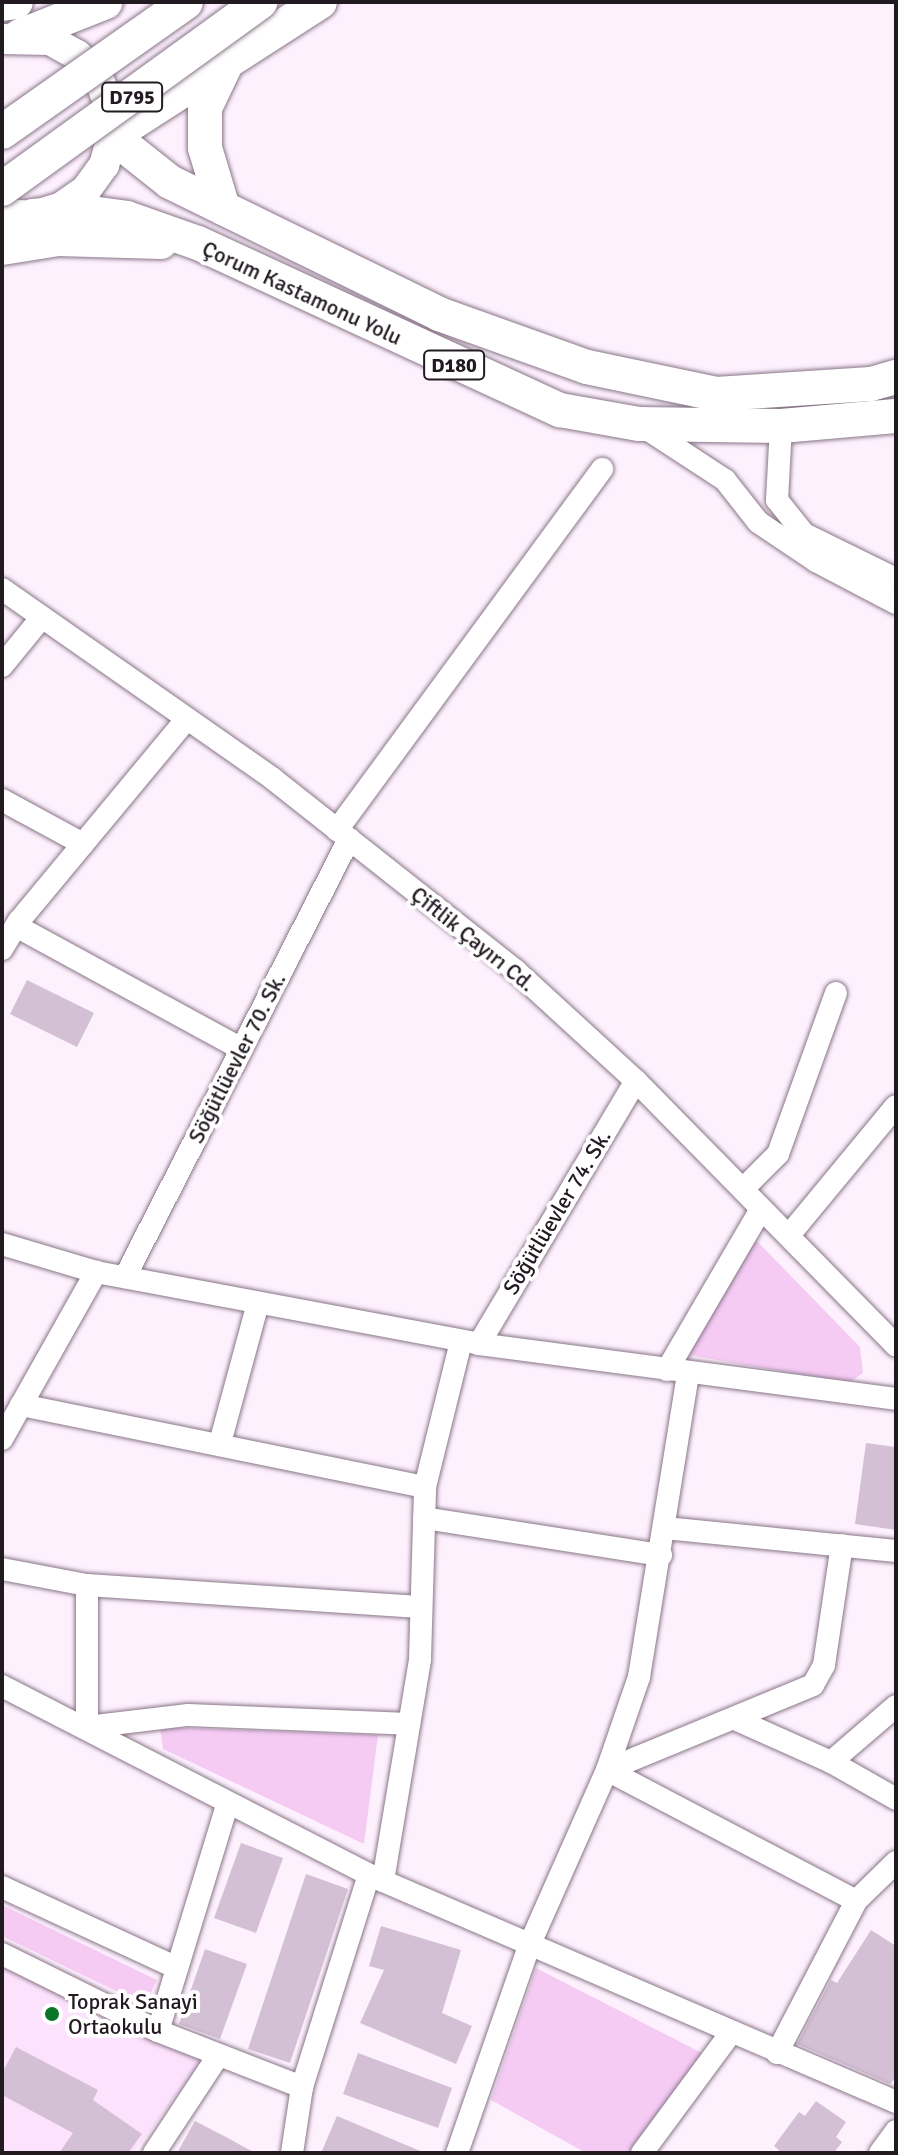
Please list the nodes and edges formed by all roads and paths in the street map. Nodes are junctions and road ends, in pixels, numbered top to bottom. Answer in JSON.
{"nodes":[{"id":1,"x":16,"y":2,"type":"edge"},
{"id":2,"x":106,"y":2,"type":"edge"},
{"id":3,"x":186,"y":2,"type":"edge"},
{"id":4,"x":260,"y":2,"type":"edge"},
{"id":5,"x":320,"y":2,"type":"edge"},
{"id":6,"x":2,"y":4,"type":"edge"},
{"id":7,"x":8,"y":38,"type":"edge"},
{"id":8,"x":227,"y":62,"type":"junction"},
{"id":9,"x":2,"y":132,"type":"edge"},
{"id":10,"x":112,"y":136,"type":"junction"},
{"id":11,"x":2,"y":189,"type":"edge"},
{"id":12,"x":223,"y":208,"type":"junction"},
{"id":13,"x":18,"y":215,"type":"edge"},
{"id":14,"x":2,"y":237,"type":"edge"},
{"id":15,"x":198,"y":243,"type":"junction"},
{"id":16,"x":2,"y":248,"type":"edge"},
{"id":17,"x":896,"y":377,"type":"edge"},
{"id":18,"x":896,"y":416,"type":"edge"},
{"id":19,"x":639,"y":424,"type":"junction"},
{"id":20,"x":781,"y":426,"type":"junction"},
{"id":21,"x":602,"y":469,"type":"dead end"},
{"id":22,"x":896,"y":579,"type":"edge"},
{"id":23,"x":2,"y":589,"type":"edge"},
{"id":24,"x":896,"y":603,"type":"edge"},
{"id":25,"x":42,"y":617,"type":"junction"},
{"id":26,"x":2,"y":666,"type":"edge"},
{"id":27,"x":187,"y":719,"type":"junction"},
{"id":28,"x":2,"y":800,"type":"edge"},
{"id":29,"x":343,"y":835,"type":"junction"},
{"id":30,"x":83,"y":844,"type":"junction"},
{"id":31,"x":16,"y":926,"type":"junction"},
{"id":32,"x":2,"y":949,"type":"edge"},
{"id":33,"x":836,"y":993,"type":"dead end"},
{"id":34,"x":242,"y":1049,"type":"junction"},
{"id":35,"x":636,"y":1081,"type":"junction"},
{"id":36,"x":896,"y":1106,"type":"edge"},
{"id":37,"x":744,"y":1188,"type":"junction"},
{"id":38,"x":761,"y":1209,"type":"junction"},
{"id":39,"x":790,"y":1234,"type":"junction"},
{"id":40,"x":2,"y":1244,"type":"edge"},
{"id":41,"x":96,"y":1272,"type":"junction"},
{"id":42,"x":125,"y":1277,"type":"junction"},
{"id":43,"x":258,"y":1303,"type":"junction"},
{"id":44,"x":470,"y":1342,"type":"junction"},
{"id":45,"x":896,"y":1346,"type":"edge"},
{"id":46,"x":677,"y":1372,"type":"junction"},
{"id":47,"x":896,"y":1399,"type":"edge"},
{"id":48,"x":21,"y":1405,"type":"junction"},
{"id":49,"x":2,"y":1439,"type":"edge"},
{"id":50,"x":220,"y":1443,"type":"junction"},
{"id":51,"x":425,"y":1487,"type":"junction"},
{"id":52,"x":424,"y":1518,"type":"junction"},
{"id":53,"x":665,"y":1528,"type":"junction"},
{"id":54,"x":842,"y":1545,"type":"junction"},
{"id":55,"x":896,"y":1551,"type":"edge"},
{"id":56,"x":661,"y":1555,"type":"junction"},
{"id":57,"x":2,"y":1569,"type":"edge"},
{"id":58,"x":87,"y":1585,"type":"junction"},
{"id":59,"x":419,"y":1607,"type":"junction"},
{"id":60,"x":2,"y":1686,"type":"edge"},
{"id":61,"x":896,"y":1706,"type":"edge"},
{"id":62,"x":737,"y":1720,"type":"junction"},
{"id":63,"x":409,"y":1724,"type":"junction"},
{"id":64,"x":87,"y":1727,"type":"junction"},
{"id":65,"x":831,"y":1762,"type":"junction"},
{"id":66,"x":607,"y":1770,"type":"junction"},
{"id":67,"x":896,"y":1799,"type":"edge"},
{"id":68,"x":227,"y":1806,"type":"junction"},
{"id":69,"x":896,"y":1862,"type":"edge"},
{"id":70,"x":376,"y":1878,"type":"junction"},
{"id":71,"x":2,"y":1887,"type":"edge"},
{"id":72,"x":856,"y":1901,"type":"junction"},
{"id":73,"x":529,"y":1946,"type":"junction"},
{"id":74,"x":2,"y":1954,"type":"edge"},
{"id":75,"x":177,"y":1968,"type":"junction"},
{"id":76,"x":158,"y":2031,"type":"junction"},
{"id":77,"x":730,"y":2034,"type":"junction"},
{"id":78,"x":777,"y":2053,"type":"junction"},
{"id":79,"x":218,"y":2056,"type":"junction"},
{"id":80,"x":302,"y":2087,"type":"junction"},
{"id":81,"x":896,"y":2102,"type":"edge"},
{"id":82,"x":896,"y":2131,"type":"edge"},
{"id":83,"x":154,"y":2153,"type":"edge"},
{"id":84,"x":292,"y":2153,"type":"edge"},
{"id":85,"x":457,"y":2153,"type":"edge"},
{"id":86,"x":642,"y":2153,"type":"edge"},
{"id":87,"x":880,"y":2153,"type":"edge"}],
"edges":[{"from":1,"to":6,"type":"highway"},
{"from":2,"to":7,"type":"highway"},
{"from":3,"to":9,"type":"highway","number":"D795","bridge":true},
{"from":4,"to":11,"type":"highway","number":"D795","bridge":true},
{"from":5,"to":8,"type":"highway"},
{"from":7,"to":10,"type":"main road"},
{"from":8,"to":10,"type":"highway"},
{"from":8,"to":12,"type":"highway"},
{"from":10,"to":12,"type":"highway","name":"Çorum Kastamonu Yolu","number":"D180"},
{"from":10,"to":13,"type":"main road"},
{"from":12,"to":17,"type":"highway","name":"Çorum Kastamonu Yolu","number":"D180"},
{"from":13,"to":14,"type":"highway"},
{"from":13,"to":15,"type":"highway","name":"Çorum Kastamonu Yolu","number":"D180"},
{"from":15,"to":16,"type":"highway"},
{"from":15,"to":19,"type":"highway","name":"Çorum Kastamonu Yolu","number":"D180"},
{"from":18,"to":20,"type":"highway","name":"Çorum Kastamonu Yolu","number":"D180"},
{"from":19,"to":20,"type":"highway","name":"Çorum Kastamonu Yolu","number":"D180"},
{"from":19,"to":24,"type":"street"},
{"from":20,"to":22,"type":"street"},
{"from":21,"to":29,"type":"street","name":"Söğütlüevler 70. Sk."},
{"from":23,"to":25,"type":"street","name":"Çiftlik Çayırı Cd."},
{"from":25,"to":26,"type":"street"},
{"from":25,"to":27,"type":"street","name":"Çiftlik Çayırı Cd."},
{"from":27,"to":29,"type":"street","name":"Çiftlik Çayırı Cd."},
{"from":27,"to":30,"type":"street"},
{"from":28,"to":30,"type":"street"},
{"from":29,"to":34,"type":"street","name":"Söğütlüevler 70. Sk."},
{"from":29,"to":35,"type":"street","name":"Çiftlik Çayırı Cd."},
{"from":30,"to":31,"type":"street"},
{"from":31,"to":32,"type":"street"},
{"from":31,"to":34,"type":"street"},
{"from":33,"to":37,"type":"street"},
{"from":34,"to":42,"type":"street","name":"Söğütlüevler 70. Sk."},
{"from":35,"to":37,"type":"street","name":"Çiftlik Çayırı Cd."},
{"from":35,"to":44,"type":"street","name":"Söğütlüevler 74. Sk."},
{"from":36,"to":39,"type":"street"},
{"from":37,"to":38,"type":"street","name":"Çiftlik Çayırı Cd."},
{"from":38,"to":39,"type":"street","name":"Çiftlik Çayırı Cd."},
{"from":38,"to":46,"type":"street"},
{"from":39,"to":45,"type":"street","name":"Çiftlik Çayırı Cd."},
{"from":40,"to":41,"type":"street"},
{"from":41,"to":42,"type":"street"},
{"from":41,"to":48,"type":"street"},
{"from":42,"to":43,"type":"street"},
{"from":43,"to":44,"type":"street"},
{"from":43,"to":50,"type":"street"},
{"from":44,"to":46,"type":"street"},
{"from":44,"to":51,"type":"street","name":"Söğütlüevler 74. Sk."},
{"from":46,"to":47,"type":"street"},
{"from":46,"to":53,"type":"street"},
{"from":48,"to":49,"type":"street"},
{"from":48,"to":50,"type":"street"},
{"from":50,"to":51,"type":"street"},
{"from":51,"to":52,"type":"street","name":"Söğütlüevler 74. Sk."},
{"from":52,"to":56,"type":"street"},
{"from":52,"to":59,"type":"street","name":"Söğütlüevler 74. Sk."},
{"from":53,"to":54,"type":"street"},
{"from":53,"to":56,"type":"street"},
{"from":54,"to":55,"type":"street"},
{"from":54,"to":62,"type":"street"},
{"from":56,"to":66,"type":"street"},
{"from":57,"to":58,"type":"street"},
{"from":58,"to":59,"type":"street"},
{"from":58,"to":64,"type":"street"},
{"from":59,"to":63,"type":"street","name":"Söğütlüevler 74. Sk."},
{"from":60,"to":64,"type":"street"},
{"from":61,"to":65,"type":"street"},
{"from":62,"to":65,"type":"street"},
{"from":62,"to":66,"type":"street"},
{"from":63,"to":64,"type":"street"},
{"from":63,"to":70,"type":"street","name":"Söğütlüevler 74. Sk."},
{"from":64,"to":68,"type":"street"},
{"from":65,"to":67,"type":"street"},
{"from":66,"to":72,"type":"street"},
{"from":66,"to":73,"type":"street"},
{"from":68,"to":70,"type":"street"},
{"from":68,"to":75,"type":"street"},
{"from":69,"to":72,"type":"street"},
{"from":70,"to":73,"type":"street"},
{"from":70,"to":80,"type":"street","name":"Söğütlüevler 74. Sk."},
{"from":71,"to":75,"type":"street"},
{"from":72,"to":78,"type":"street"},
{"from":73,"to":77,"type":"street"},
{"from":73,"to":85,"type":"street"},
{"from":74,"to":76,"type":"street"},
{"from":75,"to":76,"type":"street"},
{"from":76,"to":79,"type":"street"},
{"from":77,"to":78,"type":"street"},
{"from":77,"to":86,"type":"street"},
{"from":78,"to":81,"type":"street"},
{"from":79,"to":80,"type":"street"},
{"from":79,"to":83,"type":"street"},
{"from":80,"to":84,"type":"street","name":"Söğütlüevler 74. Sk."},
{"from":82,"to":87,"type":"street"}]}
